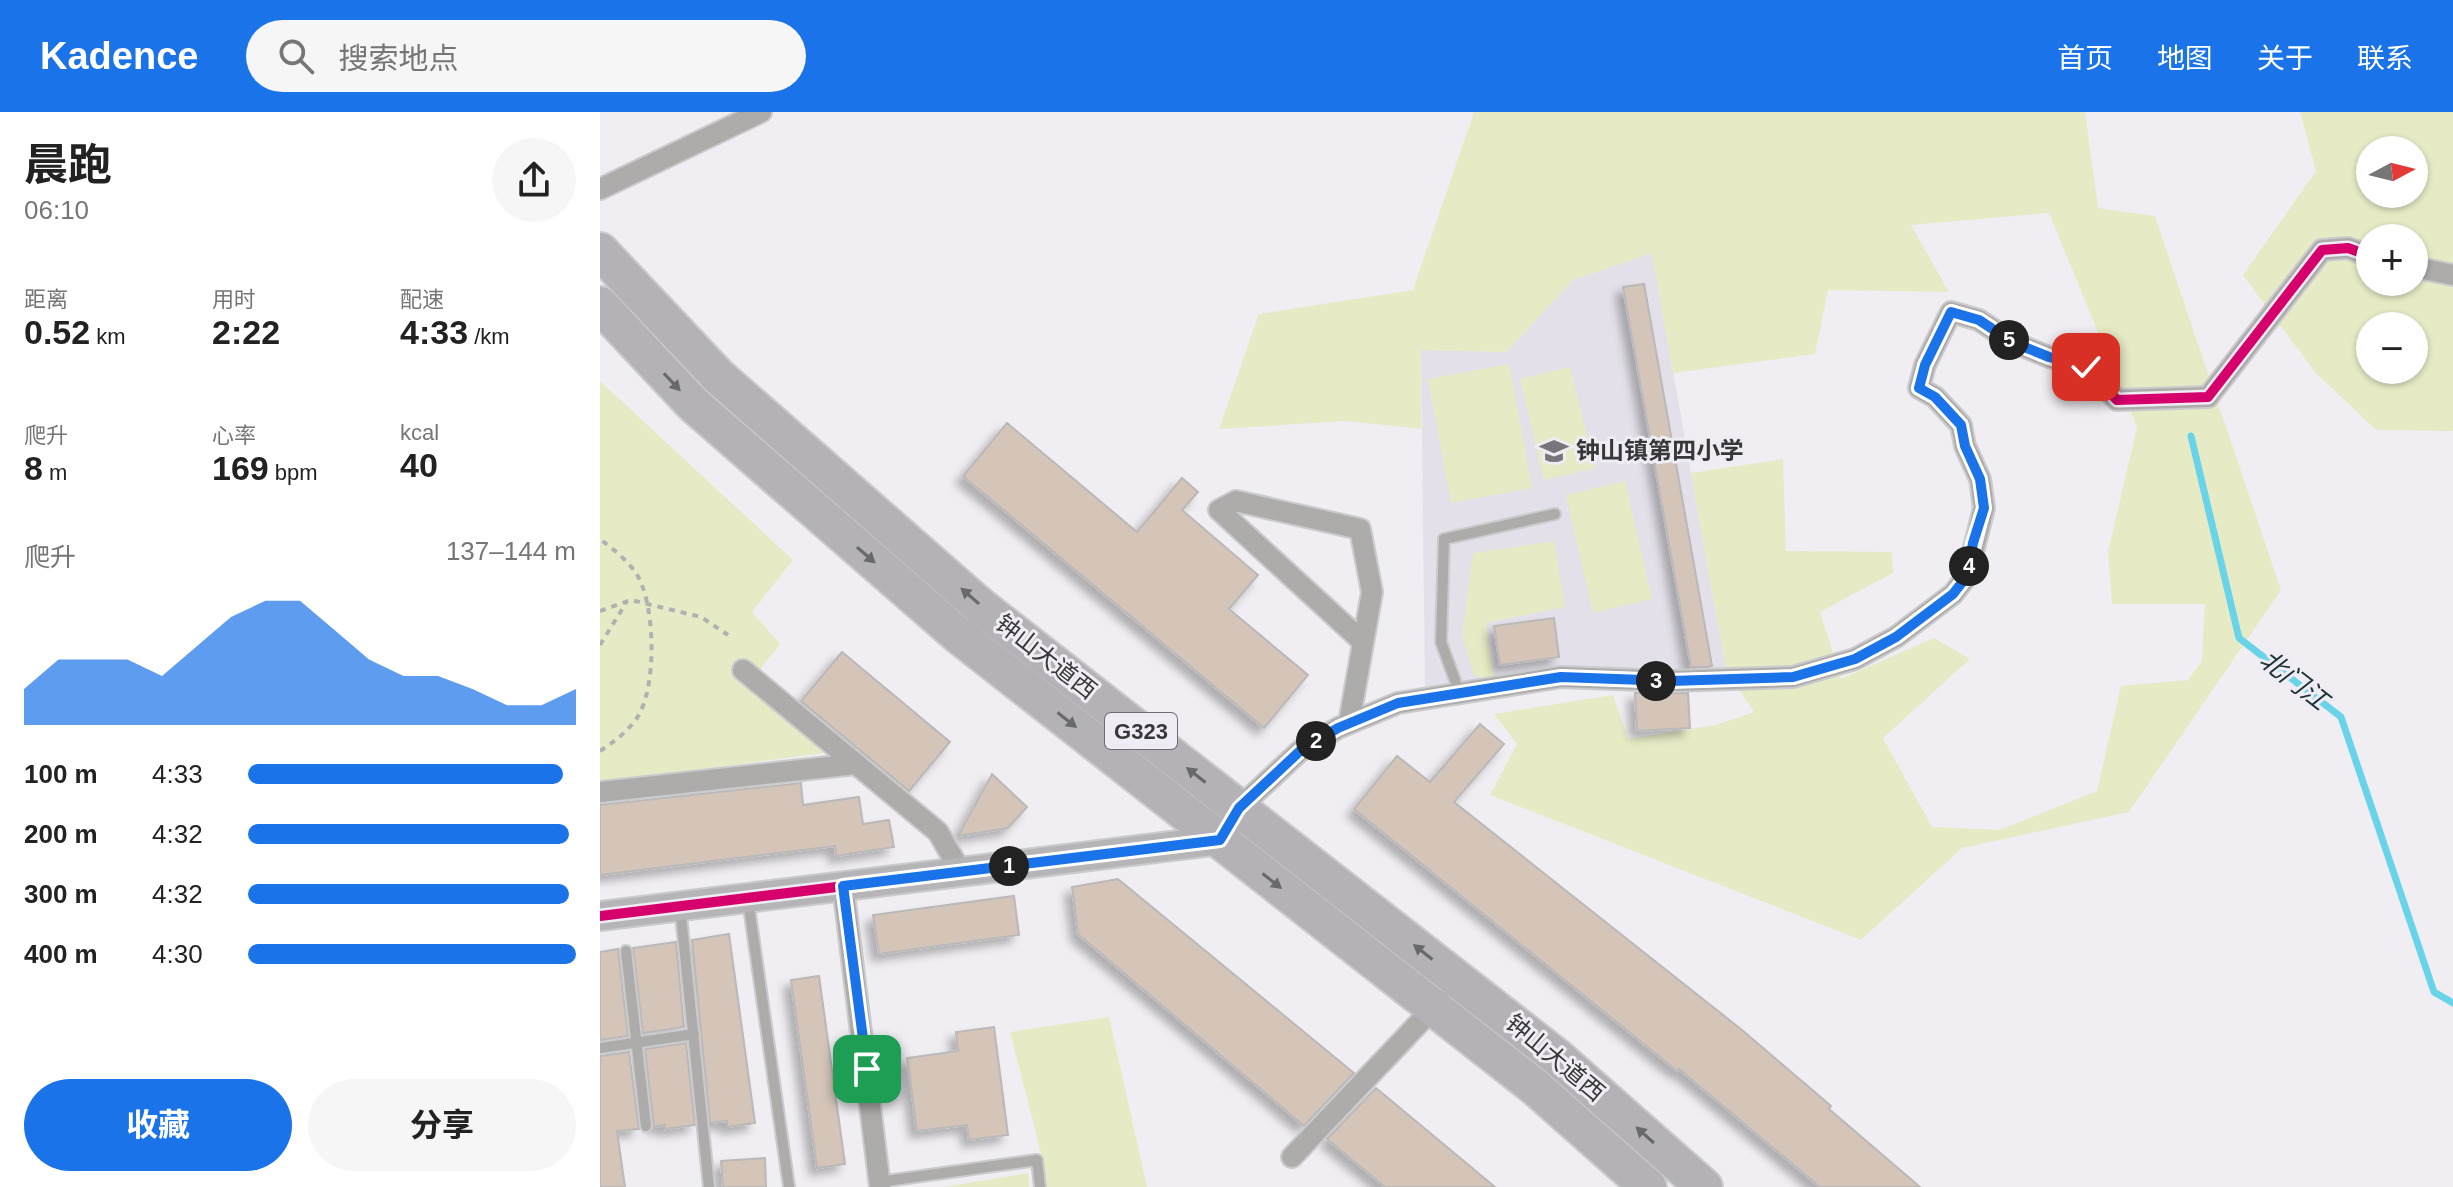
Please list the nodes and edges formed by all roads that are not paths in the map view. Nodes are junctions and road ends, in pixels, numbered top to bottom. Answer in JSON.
{"nodes":[{"id":1,"x":761,"y":112,"type":"edge"},
{"id":2,"x":600,"y":189,"type":"edge"},
{"id":3,"x":600,"y":251,"type":"edge"},
{"id":4,"x":2356,"y":251,"type":"edge"},
{"id":5,"x":2428,"y":270,"type":"edge"},
{"id":6,"x":2453,"y":275,"type":"edge"},
{"id":7,"x":600,"y":305,"type":"edge"},
{"id":8,"x":600,"y":324,"type":"edge"},
{"id":9,"x":635,"y":342,"type":"junction"},
{"id":10,"x":1555,"y":514,"type":"dead end"},
{"id":11,"x":1363,"y":642,"type":"junction"},
{"id":12,"x":743,"y":670,"type":"dead end"},
{"id":13,"x":1460,"y":694,"type":"junction"},
{"id":14,"x":1349,"y":723,"type":"junction"},
{"id":15,"x":856,"y":764,"type":"junction"},
{"id":16,"x":600,"y":792,"type":"edge"},
{"id":17,"x":1239,"y":808,"type":"junction"},
{"id":18,"x":1220,"y":840,"type":"junction"},
{"id":19,"x":961,"y":872,"type":"junction"},
{"id":20,"x":843,"y":886,"type":"junction"},
{"id":21,"x":748,"y":898,"type":"junction"},
{"id":22,"x":680,"y":906,"type":"junction"},
{"id":23,"x":600,"y":916,"type":"edge"},
{"id":24,"x":626,"y":951,"type":"dead end"},
{"id":25,"x":1459,"y":981,"type":"junction"},
{"id":26,"x":1434,"y":1008,"type":"junction"},
{"id":27,"x":694,"y":1034,"type":"junction"},
{"id":28,"x":637,"y":1043,"type":"junction"},
{"id":29,"x":600,"y":1048,"type":"edge"},
{"id":30,"x":646,"y":1126,"type":"dead end"},
{"id":31,"x":1292,"y":1157,"type":"dead end"},
{"id":32,"x":879,"y":1184,"type":"edge"},
{"id":33,"x":709,"y":1187,"type":"edge"},
{"id":34,"x":789,"y":1187,"type":"edge"},
{"id":35,"x":1040,"y":1187,"type":"edge"},
{"id":36,"x":1648,"y":1187,"type":"edge"},
{"id":37,"x":1704,"y":1187,"type":"edge"}],
"edges":[{"from":1,"to":2,"type":"street"},
{"from":17,"to":3,"type":"highway","name":"钟山大道西","number":"G323","one_way":true},
{"from":4,"to":13,"type":"street"},
{"from":5,"to":6,"type":"street"},
{"from":7,"to":9,"type":"highway","name":"钟山大道西","number":"G323"},
{"from":8,"to":9,"type":"street"},
{"from":9,"to":18,"type":"highway","name":"钟山大道西","number":"G323","one_way":true},
{"from":10,"to":13,"type":"lane"},
{"from":11,"to":11,"type":"street"},
{"from":11,"to":14,"type":"street"},
{"from":12,"to":15,"type":"street"},
{"from":13,"to":14,"type":"street"},
{"from":14,"to":17,"type":"street"},
{"from":15,"to":16,"type":"street"},
{"from":15,"to":19,"type":"street"},
{"from":17,"to":18,"type":"street"},
{"from":25,"to":17,"type":"highway","name":"钟山大道西","number":"G323","one_way":true},
{"from":18,"to":19,"type":"street"},
{"from":18,"to":26,"type":"highway","name":"钟山大道西","number":"G323","one_way":true},
{"from":19,"to":20,"type":"street"},
{"from":20,"to":21,"type":"street"},
{"from":20,"to":32,"type":"street"},
{"from":21,"to":22,"type":"street"},
{"from":21,"to":34,"type":"lane"},
{"from":22,"to":23,"type":"street"},
{"from":22,"to":27,"type":"lane"},
{"from":24,"to":28,"type":"lane"},
{"from":25,"to":26,"type":"street"},
{"from":37,"to":25,"type":"highway","name":"钟山大道西","number":"G323","one_way":true},
{"from":26,"to":31,"type":"street"},
{"from":26,"to":36,"type":"highway","name":"钟山大道西","number":"G323"},
{"from":27,"to":28,"type":"lane"},
{"from":27,"to":33,"type":"lane"},
{"from":28,"to":29,"type":"lane"},
{"from":28,"to":30,"type":"lane"},
{"from":32,"to":35,"type":"lane"}]}
